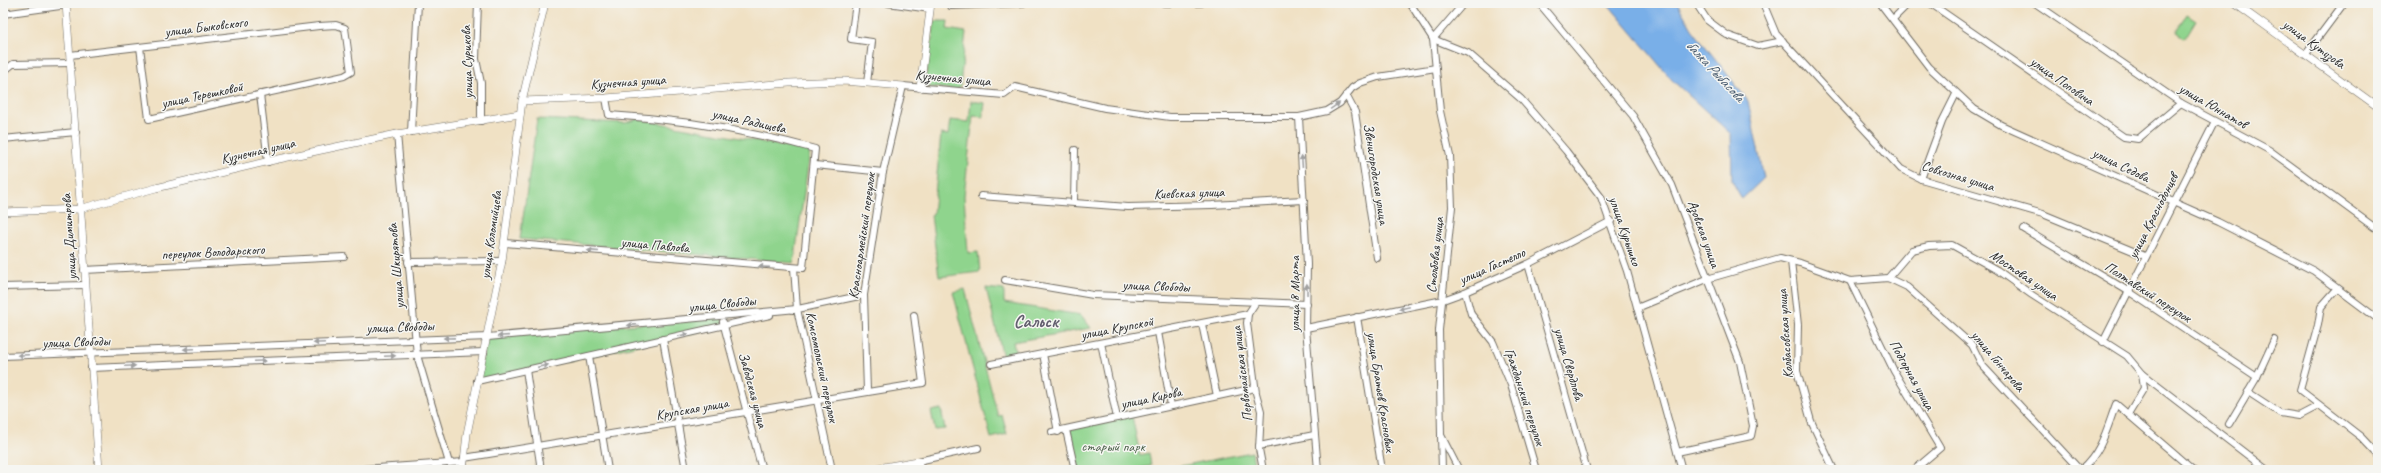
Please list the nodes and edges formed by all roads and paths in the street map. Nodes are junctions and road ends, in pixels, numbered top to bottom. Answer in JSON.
{"nodes":[{"id":1,"x":418,"y":3,"type":"edge"},
{"id":2,"x":478,"y":3,"type":"edge"},
{"id":3,"x":545,"y":3,"type":"edge"},
{"id":4,"x":856,"y":3,"type":"edge"},
{"id":5,"x":888,"y":3,"type":"edge"},
{"id":6,"x":1022,"y":3,"type":"edge"},
{"id":7,"x":1164,"y":3,"type":"edge"},
{"id":8,"x":1201,"y":3,"type":"edge"},
{"id":9,"x":1410,"y":3,"type":"edge"},
{"id":10,"x":1464,"y":3,"type":"edge"},
{"id":11,"x":1539,"y":3,"type":"edge"},
{"id":12,"x":1696,"y":3,"type":"edge"},
{"id":13,"x":1763,"y":3,"type":"edge"},
{"id":14,"x":1880,"y":3,"type":"edge"},
{"id":15,"x":1909,"y":3,"type":"edge"},
{"id":16,"x":1930,"y":3,"type":"edge"},
{"id":17,"x":2035,"y":3,"type":"edge"},
{"id":18,"x":2234,"y":3,"type":"edge"},
{"id":19,"x":2344,"y":3,"type":"edge"},
{"id":20,"x":67,"y":4,"type":"edge"},
{"id":21,"x":931,"y":6,"type":"edge"},
{"id":22,"x":951,"y":6,"type":"dead end"},
{"id":23,"x":3,"y":14,"type":"edge"},
{"id":24,"x":1893,"y":19,"type":"junction"},
{"id":25,"x":1433,"y":39,"type":"junction"},
{"id":26,"x":1783,"y":41,"type":"junction"},
{"id":27,"x":140,"y":47,"type":"junction"},
{"id":28,"x":2306,"y":54,"type":"junction"},
{"id":29,"x":70,"y":55,"type":"junction"},
{"id":30,"x":71,"y":63,"type":"junction"},
{"id":31,"x":1436,"y":68,"type":"junction"},
{"id":32,"x":3,"y":72,"type":"edge"},
{"id":33,"x":351,"y":72,"type":"joint"},
{"id":34,"x":867,"y":83,"type":"junction"},
{"id":35,"x":904,"y":86,"type":"junction"},
{"id":36,"x":920,"y":88,"type":"junction"},
{"id":37,"x":260,"y":94,"type":"junction"},
{"id":38,"x":1956,"y":94,"type":"junction"},
{"id":39,"x":1346,"y":95,"type":"junction"},
{"id":40,"x":606,"y":98,"type":"junction"},
{"id":41,"x":522,"y":101,"type":"junction"},
{"id":42,"x":2181,"y":103,"type":"junction"},
{"id":43,"x":2378,"y":107,"type":"edge"},
{"id":44,"x":520,"y":114,"type":"junction"},
{"id":45,"x":1299,"y":117,"type":"junction"},
{"id":46,"x":481,"y":121,"type":"junction"},
{"id":47,"x":2214,"y":123,"type":"junction"},
{"id":48,"x":76,"y":132,"type":"junction"},
{"id":49,"x":411,"y":132,"type":"junction"},
{"id":50,"x":397,"y":134,"type":"junction"},
{"id":51,"x":3,"y":139,"type":"edge"},
{"id":52,"x":1075,"y":150,"type":"dead end"},
{"id":53,"x":268,"y":162,"type":"junction"},
{"id":54,"x":814,"y":165,"type":"junction"},
{"id":55,"x":883,"y":172,"type":"junction"},
{"id":56,"x":1921,"y":179,"type":"junction"},
{"id":57,"x":981,"y":196,"type":"dead end"},
{"id":58,"x":1304,"y":200,"type":"junction"},
{"id":59,"x":1074,"y":202,"type":"junction"},
{"id":60,"x":2172,"y":203,"type":"junction"},
{"id":61,"x":79,"y":209,"type":"junction"},
{"id":62,"x":3,"y":212,"type":"edge"},
{"id":63,"x":1611,"y":221,"type":"junction"},
{"id":64,"x":2024,"y":229,"type":"dead end"},
{"id":65,"x":2378,"y":230,"type":"edge"},
{"id":66,"x":505,"y":243,"type":"junction"},
{"id":67,"x":2146,"y":256,"type":"junction"},
{"id":68,"x":344,"y":257,"type":"dead end"},
{"id":69,"x":1377,"y":258,"type":"dead end"},
{"id":70,"x":502,"y":261,"type":"junction"},
{"id":71,"x":1791,"y":261,"type":"junction"},
{"id":72,"x":408,"y":262,"type":"junction"},
{"id":73,"x":1528,"y":264,"type":"junction"},
{"id":74,"x":794,"y":268,"type":"junction"},
{"id":75,"x":84,"y":270,"type":"junction"},
{"id":76,"x":1707,"y":278,"type":"junction"},
{"id":77,"x":1888,"y":278,"type":"junction"},
{"id":78,"x":1005,"y":280,"type":"dead end"},
{"id":79,"x":1850,"y":282,"type":"junction"},
{"id":80,"x":85,"y":285,"type":"junction"},
{"id":81,"x":3,"y":287,"type":"edge"},
{"id":82,"x":2337,"y":289,"type":"junction"},
{"id":83,"x":1465,"y":292,"type":"junction"},
{"id":84,"x":2128,"y":292,"type":"junction"},
{"id":85,"x":864,"y":296,"type":"junction"},
{"id":86,"x":1442,"y":300,"type":"junction"},
{"id":87,"x":1256,"y":302,"type":"junction"},
{"id":88,"x":1307,"y":304,"type":"junction"},
{"id":89,"x":1637,"y":308,"type":"junction"},
{"id":90,"x":797,"y":309,"type":"junction"},
{"id":91,"x":1248,"y":314,"type":"junction"},
{"id":92,"x":914,"y":315,"type":"dead end"},
{"id":93,"x":722,"y":317,"type":"junction"},
{"id":94,"x":1357,"y":317,"type":"junction"},
{"id":95,"x":2378,"y":319,"type":"edge"},
{"id":96,"x":1202,"y":324,"type":"junction"},
{"id":97,"x":724,"y":326,"type":"junction"},
{"id":98,"x":1306,"y":328,"type":"junction"},
{"id":99,"x":1158,"y":332,"type":"junction"},
{"id":100,"x":488,"y":337,"type":"junction"},
{"id":101,"x":415,"y":338,"type":"junction"},
{"id":102,"x":663,"y":339,"type":"junction"},
{"id":103,"x":2274,"y":340,"type":"dead end"},
{"id":104,"x":2103,"y":342,"type":"junction"},
{"id":105,"x":1102,"y":343,"type":"junction"},
{"id":106,"x":484,"y":352,"type":"junction"},
{"id":107,"x":90,"y":353,"type":"junction"},
{"id":108,"x":1043,"y":354,"type":"junction"},
{"id":109,"x":417,"y":355,"type":"junction"},
{"id":110,"x":3,"y":356,"type":"edge"},
{"id":111,"x":589,"y":356,"type":"junction"},
{"id":112,"x":991,"y":364,"type":"dead end"},
{"id":113,"x":91,"y":368,"type":"junction"},
{"id":114,"x":526,"y":370,"type":"junction"},
{"id":115,"x":2142,"y":374,"type":"junction"},
{"id":116,"x":2257,"y":377,"type":"junction"},
{"id":117,"x":477,"y":381,"type":"junction"},
{"id":118,"x":1255,"y":388,"type":"junction"},
{"id":119,"x":867,"y":391,"type":"junction"},
{"id":120,"x":2248,"y":392,"type":"junction"},
{"id":121,"x":1217,"y":396,"type":"junction"},
{"id":122,"x":816,"y":399,"type":"junction"},
{"id":123,"x":1172,"y":406,"type":"junction"},
{"id":124,"x":2318,"y":406,"type":"junction"},
{"id":125,"x":746,"y":412,"type":"junction"},
{"id":126,"x":2128,"y":414,"type":"junction"},
{"id":127,"x":1117,"y":418,"type":"junction"},
{"id":128,"x":678,"y":424,"type":"junction"},
{"id":129,"x":2229,"y":424,"type":"dead end"},
{"id":130,"x":1066,"y":430,"type":"junction"},
{"id":131,"x":1314,"y":435,"type":"junction"},
{"id":132,"x":1441,"y":435,"type":"junction"},
{"id":133,"x":602,"y":436,"type":"junction"},
{"id":134,"x":1259,"y":446,"type":"junction"},
{"id":135,"x":538,"y":447,"type":"junction"},
{"id":136,"x":978,"y":448,"type":"dead end"},
{"id":137,"x":1677,"y":452,"type":"junction"},
{"id":138,"x":2378,"y":455,"type":"edge"},
{"id":139,"x":464,"y":460,"type":"junction"},
{"id":140,"x":918,"y":461,"type":"junction"},
{"id":141,"x":449,"y":462,"type":"junction"},
{"id":142,"x":99,"y":470,"type":"edge"},
{"id":143,"x":348,"y":470,"type":"edge"},
{"id":144,"x":463,"y":470,"type":"edge"},
{"id":145,"x":541,"y":470,"type":"edge"},
{"id":146,"x":608,"y":470,"type":"edge"},
{"id":147,"x":686,"y":470,"type":"edge"},
{"id":148,"x":762,"y":470,"type":"edge"},
{"id":149,"x":832,"y":470,"type":"edge"},
{"id":150,"x":867,"y":470,"type":"edge"},
{"id":151,"x":920,"y":470,"type":"edge"},
{"id":152,"x":1075,"y":470,"type":"edge"},
{"id":153,"x":1263,"y":470,"type":"edge"},
{"id":154,"x":1318,"y":470,"type":"edge"},
{"id":155,"x":1382,"y":470,"type":"edge"},
{"id":156,"x":1442,"y":470,"type":"edge"},
{"id":157,"x":1459,"y":470,"type":"edge"},
{"id":158,"x":1536,"y":470,"type":"edge"},
{"id":159,"x":1587,"y":470,"type":"edge"},
{"id":160,"x":1682,"y":470,"type":"edge"},
{"id":161,"x":1834,"y":470,"type":"edge"},
{"id":162,"x":1914,"y":470,"type":"edge"},
{"id":163,"x":2081,"y":470,"type":"edge"},
{"id":164,"x":2193,"y":470,"type":"edge"},
{"id":165,"x":2267,"y":470,"type":"edge"}],
"edges":[{"from":1,"to":49,"type":"street"},
{"from":2,"to":46,"type":"street","name":"улица Сурикова"},
{"from":3,"to":41,"type":"main road","name":"улица Коломийцева"},
{"from":4,"to":34,"type":"street"},
{"from":5,"to":21,"type":"street"},
{"from":6,"to":22,"type":"street"},
{"from":7,"to":8,"type":"street"},
{"from":9,"to":25,"type":"street"},
{"from":10,"to":25,"type":"street"},
{"from":11,"to":76,"type":"street","name":"Азовская улица"},
{"from":12,"to":26,"type":"street"},
{"from":13,"to":26,"type":"street","name":"Совхозная улица"},
{"from":14,"to":24,"type":"street","name":"улица Седова"},
{"from":15,"to":24,"type":"street"},
{"from":16,"to":42,"type":"street","name":"улица Поповича"},
{"from":17,"to":42,"type":"street","name":"улица Юннатов"},
{"from":18,"to":28,"type":"main road","name":"улица Кутузова"},
{"from":19,"to":28,"type":"street"},
{"from":20,"to":23,"type":"street"},
{"from":20,"to":29,"type":"main road","name":"улица Димитрова"},
{"from":21,"to":36,"type":"main road"},
{"from":24,"to":38,"type":"street","name":"улица Седова"},
{"from":25,"to":31,"type":"street","name":"Столбовая улица"},
{"from":25,"to":63,"type":"street","name":"улица Курышко"},
{"from":26,"to":56,"type":"street","name":"Совхозная улица"},
{"from":27,"to":29,"type":"street","name":"улица Быковского"},
{"from":27,"to":33,"type":"street","name":"улица Быковского"},
{"from":27,"to":37,"type":"street","name":"улица Терешковой"},
{"from":28,"to":43,"type":"main road","name":"улица Кутузова"},
{"from":29,"to":30,"type":"main road","name":"улица Димитрова"},
{"from":30,"to":32,"type":"street"},
{"from":30,"to":48,"type":"main road","name":"улица Димитрова"},
{"from":31,"to":39,"type":"street","name":"Кузнечная улица"},
{"from":31,"to":86,"type":"street","name":"Столбовая улица"},
{"from":33,"to":37,"type":"street","name":"улица Терешковой"},
{"from":34,"to":35,"type":"main road","name":"Кузнечная улица"},
{"from":34,"to":40,"type":"main road","name":"Кузнечная улица"},
{"from":35,"to":36,"type":"street","name":"Кузнечная улица"},
{"from":35,"to":55,"type":"street","name":"Красноармейский переулок"},
{"from":36,"to":45,"type":"street","name":"Кузнечная улица"},
{"from":37,"to":53,"type":"street","name":"улица Терешковой"},
{"from":38,"to":56,"type":"street"},
{"from":38,"to":60,"type":"street","name":"улица Седова"},
{"from":45,"to":39,"type":"street","name":"Кузнечная улица","one_way":true},
{"from":39,"to":69,"type":"street","name":"Звенигородская улица"},
{"from":40,"to":41,"type":"main road","name":"Кузнечная улица"},
{"from":40,"to":54,"type":"street","name":"улица Радищева"},
{"from":41,"to":44,"type":"main road","name":"улица Коломийцева"},
{"from":42,"to":47,"type":"street","name":"улица Юннатов"},
{"from":44,"to":46,"type":"main road","name":"Кузнечная улица"},
{"from":44,"to":66,"type":"main road","name":"улица Коломийцева"},
{"from":58,"to":45,"type":"street","name":"улица 8 Марта","one_way":true},
{"from":46,"to":49,"type":"main road","name":"Кузнечная улица"},
{"from":47,"to":60,"type":"street","name":"улица Краснодонцев"},
{"from":47,"to":65,"type":"street","name":"улица Юннатов"},
{"from":48,"to":51,"type":"street"},
{"from":48,"to":61,"type":"main road","name":"улица Димитрова"},
{"from":49,"to":50,"type":"main road","name":"Кузнечная улица"},
{"from":50,"to":53,"type":"main road","name":"Кузнечная улица"},
{"from":50,"to":72,"type":"street","name":"улица Шкирятова"},
{"from":52,"to":59,"type":"street"},
{"from":53,"to":61,"type":"main road","name":"Кузнечная улица"},
{"from":54,"to":55,"type":"street"},
{"from":54,"to":74,"type":"street","name":"улица Павлова"},
{"from":55,"to":85,"type":"street","name":"Красноармейский переулок"},
{"from":56,"to":67,"type":"street","name":"Совхозная улица"},
{"from":57,"to":59,"type":"street","name":"Киевская улица"},
{"from":58,"to":59,"type":"street","name":"Киевская улица"},
{"from":88,"to":58,"type":"street","name":"улица 8 Марта","one_way":true},
{"from":60,"to":67,"type":"street","name":"улица Краснодонцев"},
{"from":60,"to":82,"type":"street","name":"улица Седова"},
{"from":61,"to":62,"type":"main road","name":"Кузнечная улица"},
{"from":61,"to":75,"type":"main road","name":"улица Димитрова"},
{"from":63,"to":73,"type":"street","name":"улица Гастелло"},
{"from":63,"to":89,"type":"street","name":"улица Курышко"},
{"from":64,"to":84,"type":"street","name":"Полтавский переулок"},
{"from":66,"to":70,"type":"main road","name":"улица Коломийцева"},
{"from":74,"to":66,"type":"street","name":"улица Павлова","one_way":true},
{"from":67,"to":84,"type":"street","name":"улица Краснодонцев"},
{"from":68,"to":75,"type":"street","name":"переулок Володарского"},
{"from":70,"to":72,"type":"street"},
{"from":70,"to":100,"type":"main road","name":"улица Коломийцева"},
{"from":71,"to":76,"type":"street"},
{"from":71,"to":79,"type":"street"},
{"from":71,"to":161,"type":"street","name":"Колбасовская улица"},
{"from":72,"to":101,"type":"street","name":"улица Шкирятова"},
{"from":73,"to":83,"type":"street","name":"улица Гастелло"},
{"from":73,"to":159,"type":"street","name":"улица Свердлова"},
{"from":74,"to":90,"type":"street","name":"Комсомольский переулок"},
{"from":75,"to":80,"type":"main road","name":"улица Димитрова"},
{"from":76,"to":89,"type":"street"},
{"from":76,"to":137,"type":"street","name":"Азовская улица"},
{"from":77,"to":79,"type":"street"},
{"from":77,"to":104,"type":"street","name":"Мостовая улица"},
{"from":77,"to":163,"type":"street","name":"улица Гончарова"},
{"from":78,"to":87,"type":"street","name":"улица Свободы"},
{"from":79,"to":162,"type":"street","name":"Подгорная улица"},
{"from":80,"to":81,"type":"street"},
{"from":80,"to":107,"type":"main road","name":"улица Димитрова"},
{"from":82,"to":95,"type":"street","name":"улица Седова"},
{"from":82,"to":124,"type":"street"},
{"from":83,"to":86,"type":"street","name":"улица Гастелло"},
{"from":83,"to":158,"type":"street","name":"Гражданский переулок"},
{"from":84,"to":104,"type":"street","name":"улица Краснодонцев"},
{"from":84,"to":116,"type":"street","name":"Полтавский переулок"},
{"from":85,"to":90,"type":"street","name":"улица Свободы"},
{"from":85,"to":119,"type":"street","name":"Красноармейский переулок"},
{"from":86,"to":94,"type":"street","name":"улица Гастелло","one_way":true},
{"from":86,"to":132,"type":"street","name":"Столбовая улица"},
{"from":87,"to":88,"type":"street","name":"улица Свободы"},
{"from":87,"to":91,"type":"street","name":"Первомайская улица"},
{"from":88,"to":98,"type":"street","name":"улица 8 Марта"},
{"from":89,"to":137,"type":"street","name":"улица Курышко"},
{"from":90,"to":93,"type":"street","name":"улица Свободы"},
{"from":90,"to":97,"type":"street","name":"улица Свободы"},
{"from":90,"to":122,"type":"street","name":"Комсомольский переулок"},
{"from":91,"to":96,"type":"street","name":"улица Крупской"},
{"from":91,"to":118,"type":"street","name":"Первомайская улица"},
{"from":92,"to":119,"type":"street","name":"Крупская улица"},
{"from":93,"to":97,"type":"street","name":"Заводская улица"},
{"from":93,"to":100,"type":"street","name":"улица Свободы","one_way":true},
{"from":94,"to":98,"type":"street","name":"улица Гастелло"},
{"from":94,"to":155,"type":"street","name":"улица Братьев Красновых"},
{"from":96,"to":99,"type":"street","name":"улица Крупской"},
{"from":96,"to":121,"type":"street"},
{"from":102,"to":97,"type":"street","name":"улица Свободы","one_way":true},
{"from":97,"to":125,"type":"street","name":"Заводская улица"},
{"from":98,"to":131,"type":"street","name":"улица 8 Марта"},
{"from":99,"to":105,"type":"street","name":"улица Крупской"},
{"from":99,"to":123,"type":"street"},
{"from":100,"to":101,"type":"street","name":"улица Свободы","one_way":true},
{"from":100,"to":106,"type":"main road","name":"улица Коломийцева"},
{"from":101,"to":107,"type":"street","name":"улица Свободы","one_way":true},
{"from":101,"to":109,"type":"street","name":"улица Шкирятова"},
{"from":102,"to":111,"type":"street","name":"улица Свободы"},
{"from":102,"to":128,"type":"street"},
{"from":103,"to":116,"type":"street"},
{"from":104,"to":115,"type":"street","name":"Мостовая улица"},
{"from":105,"to":108,"type":"street","name":"улица Крупской"},
{"from":105,"to":127,"type":"street"},
{"from":106,"to":109,"type":"street","name":"улица Свободы"},
{"from":106,"to":117,"type":"main road","name":"улица Коломийцева"},
{"from":107,"to":110,"type":"street","name":"улица Свободы","one_way":true},
{"from":107,"to":113,"type":"main road","name":"улица Димитрова"},
{"from":108,"to":112,"type":"street","name":"улица Крупской"},
{"from":108,"to":130,"type":"street","name":"улица Кирова"},
{"from":113,"to":109,"type":"street","name":"улица Свободы","one_way":true},
{"from":109,"to":141,"type":"street","name":"улица Шкирятова"},
{"from":114,"to":111,"type":"street","name":"улица Свободы","one_way":true},
{"from":111,"to":133,"type":"street"},
{"from":113,"to":142,"type":"main road","name":"улица Димитрова"},
{"from":114,"to":117,"type":"street","name":"улица Свободы"},
{"from":114,"to":135,"type":"street"},
{"from":115,"to":126,"type":"street"},
{"from":115,"to":165,"type":"street","name":"Мостовая улица"},
{"from":116,"to":120,"type":"street"},
{"from":117,"to":139,"type":"main road","name":"улица Коломийцева"},
{"from":118,"to":121,"type":"street","name":"улица Кирова"},
{"from":118,"to":134,"type":"street","name":"Первомайская улица"},
{"from":119,"to":122,"type":"street","name":"Крупская улица"},
{"from":120,"to":124,"type":"street"},
{"from":120,"to":129,"type":"street"},
{"from":121,"to":123,"type":"street","name":"улица Кирова"},
{"from":122,"to":125,"type":"street","name":"Крупская улица"},
{"from":122,"to":149,"type":"street","name":"Комсомольский переулок"},
{"from":123,"to":127,"type":"street","name":"улица Кирова"},
{"from":124,"to":138,"type":"street"},
{"from":125,"to":128,"type":"street","name":"Крупская улица"},
{"from":125,"to":148,"type":"street","name":"Заводская улица"},
{"from":126,"to":163,"type":"street"},
{"from":126,"to":164,"type":"street"},
{"from":127,"to":130,"type":"street","name":"улица Кирова"},
{"from":128,"to":133,"type":"street","name":"Крупская улица"},
{"from":128,"to":147,"type":"street"},
{"from":130,"to":152,"type":"street"},
{"from":131,"to":134,"type":"street"},
{"from":131,"to":154,"type":"street","name":"улица 8 Марта"},
{"from":132,"to":156,"type":"street"},
{"from":132,"to":157,"type":"street","name":"Столбовая улица"},
{"from":133,"to":135,"type":"street","name":"Крупская улица"},
{"from":133,"to":146,"type":"street"},
{"from":134,"to":153,"type":"street","name":"Первомайская улица"},
{"from":135,"to":139,"type":"street","name":"Крупская улица"},
{"from":135,"to":145,"type":"street"},
{"from":136,"to":140,"type":"street"},
{"from":137,"to":160,"type":"street","name":"улица Курышко"},
{"from":139,"to":141,"type":"street"},
{"from":139,"to":144,"type":"main road","name":"улица Коломийцева"},
{"from":140,"to":150,"type":"main road"},
{"from":140,"to":151,"type":"main road"},
{"from":141,"to":143,"type":"street"}]}
